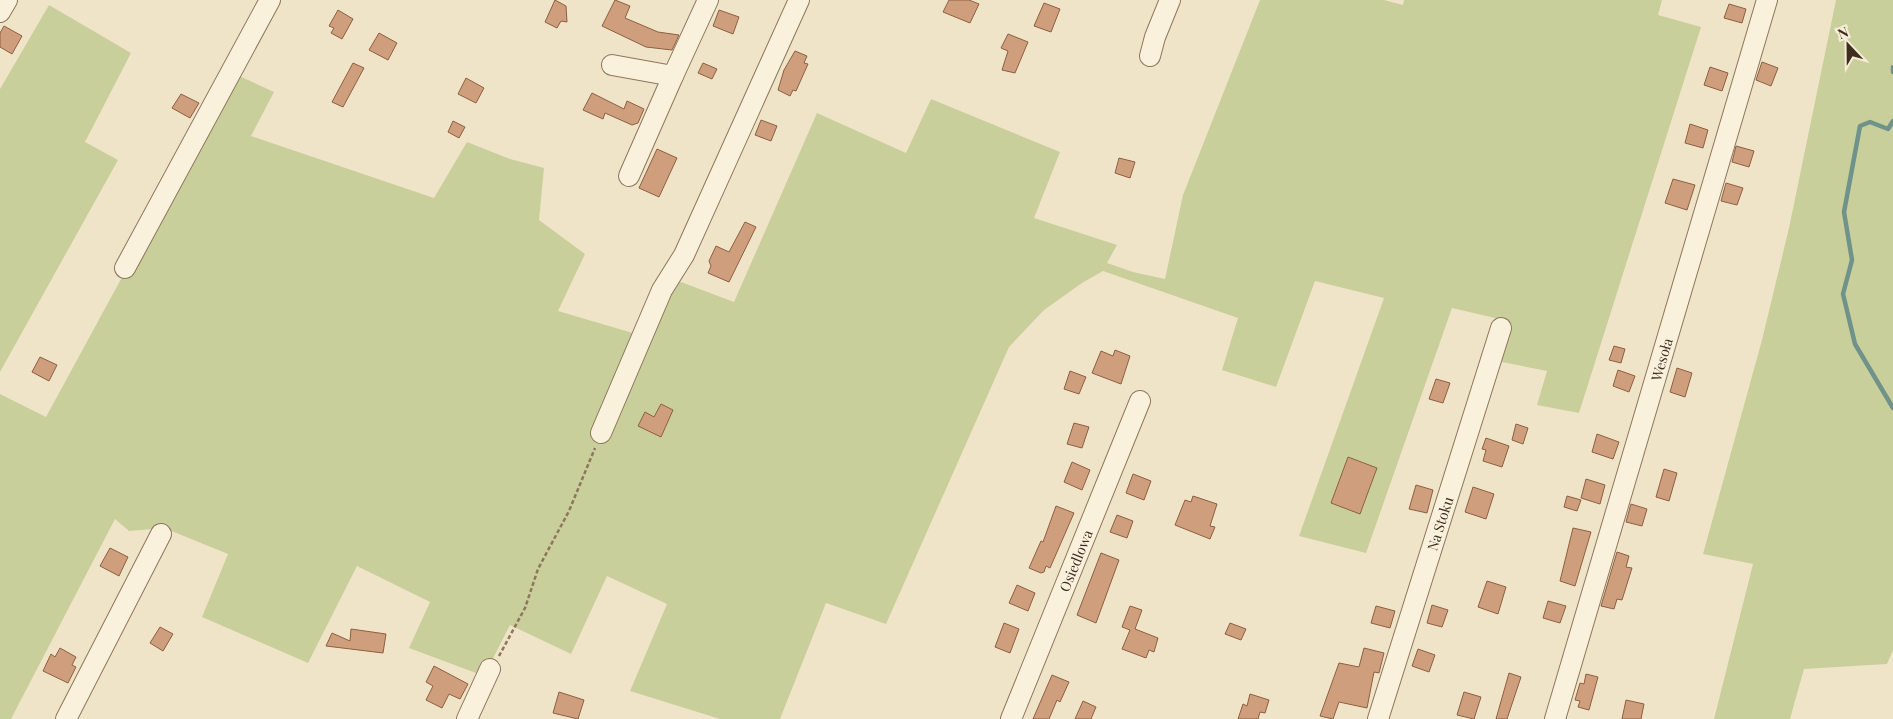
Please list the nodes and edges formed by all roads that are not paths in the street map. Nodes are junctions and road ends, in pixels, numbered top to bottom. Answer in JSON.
{"nodes":[{"id":1,"x":7,"y":0,"type":"edge"},
{"id":2,"x":270,"y":0,"type":"edge"},
{"id":3,"x":708,"y":0,"type":"edge"},
{"id":4,"x":799,"y":0,"type":"edge"},
{"id":5,"x":1170,"y":0,"type":"edge"},
{"id":6,"x":1767,"y":0,"type":"edge"},
{"id":7,"x":0,"y":12,"type":"edge"},
{"id":8,"x":1150,"y":56,"type":"dead end"},
{"id":9,"x":612,"y":65,"type":"dead end"},
{"id":10,"x":673,"y":76,"type":"junction"},
{"id":11,"x":629,"y":176,"type":"dead end"},
{"id":12,"x":125,"y":268,"type":"dead end"},
{"id":13,"x":1501,"y":328,"type":"dead end"},
{"id":14,"x":1140,"y":401,"type":"dead end"},
{"id":15,"x":601,"y":433,"type":"road end"},
{"id":16,"x":161,"y":534,"type":"dead end"},
{"id":17,"x":490,"y":669,"type":"road end"},
{"id":18,"x":66,"y":719,"type":"edge"},
{"id":19,"x":468,"y":719,"type":"edge"},
{"id":20,"x":1011,"y":719,"type":"edge"},
{"id":21,"x":1378,"y":719,"type":"edge"},
{"id":22,"x":1555,"y":719,"type":"edge"}],
"edges":[{"from":1,"to":7,"type":"street"},
{"from":2,"to":12,"type":"street"},
{"from":3,"to":10,"type":"street"},
{"from":4,"to":15,"type":"street"},
{"from":5,"to":8,"type":"street"},
{"from":6,"to":22,"type":"street","name":"Wesoła"},
{"from":9,"to":10,"type":"street"},
{"from":10,"to":11,"type":"street"},
{"from":13,"to":21,"type":"street","name":"Na Stoku"},
{"from":14,"to":20,"type":"street","name":"Osiedlowa"},
{"from":16,"to":18,"type":"street"},
{"from":17,"to":19,"type":"street"}]}
